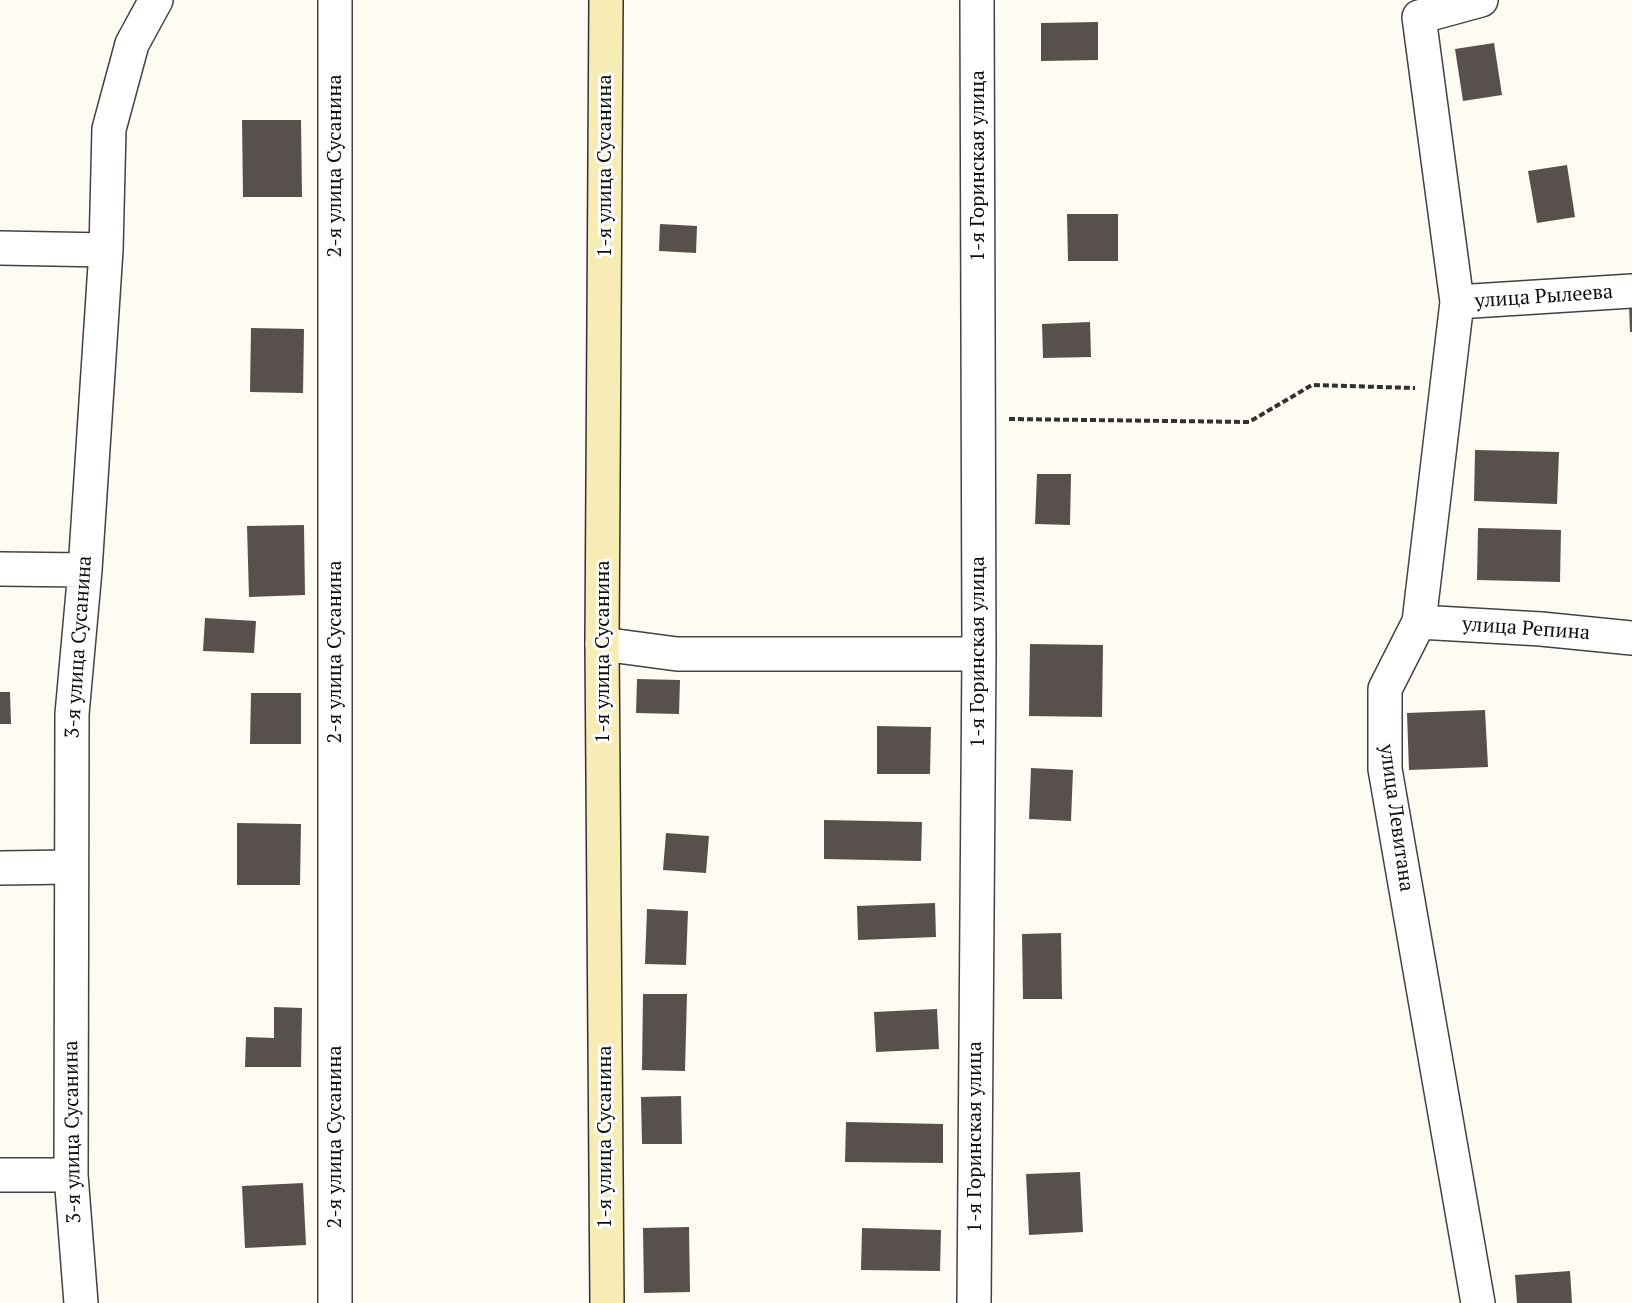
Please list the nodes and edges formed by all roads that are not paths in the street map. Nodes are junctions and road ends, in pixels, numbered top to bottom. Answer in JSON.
{"nodes":[{"id":1,"x":156,"y":0,"type":"edge"},
{"id":2,"x":335,"y":0,"type":"edge"},
{"id":3,"x":606,"y":0,"type":"edge"},
{"id":4,"x":977,"y":0,"type":"edge"},
{"id":5,"x":1481,"y":0,"type":"edge"},
{"id":6,"x":0,"y":248,"type":"edge"},
{"id":7,"x":106,"y":250,"type":"junction"},
{"id":8,"x":1632,"y":291,"type":"edge"},
{"id":9,"x":1456,"y":303,"type":"junction"},
{"id":10,"x":0,"y":569,"type":"edge"},
{"id":11,"x":85,"y":570,"type":"junction"},
{"id":12,"x":1419,"y":622,"type":"junction"},
{"id":13,"x":1632,"y":638,"type":"edge"},
{"id":14,"x":602,"y":644,"type":"junction"},
{"id":15,"x":979,"y":654,"type":"junction"},
{"id":16,"x":71,"y":867,"type":"junction"},
{"id":17,"x":0,"y":868,"type":"edge"},
{"id":18,"x":0,"y":1175,"type":"edge"},
{"id":19,"x":71,"y":1175,"type":"junction"},
{"id":20,"x":81,"y":1303,"type":"edge"},
{"id":21,"x":335,"y":1303,"type":"edge"},
{"id":22,"x":606,"y":1303,"type":"edge"},
{"id":23,"x":974,"y":1303,"type":"edge"},
{"id":24,"x":1478,"y":1303,"type":"edge"}],
"edges":[{"from":1,"to":7,"type":"street","name":"3-я улица Сусанина"},
{"from":2,"to":21,"type":"street","name":"2-я улица Сусанина"},
{"from":3,"to":14,"type":"street","name":"1-я улица Сусанина"},
{"from":4,"to":15,"type":"street","name":"1-я Горинская улица"},
{"from":5,"to":9,"type":"street","name":"улица Левитана"},
{"from":6,"to":7,"type":"street"},
{"from":7,"to":11,"type":"street","name":"3-я улица Сусанина"},
{"from":8,"to":9,"type":"street","name":"улица Рылеева"},
{"from":9,"to":12,"type":"street","name":"улица Левитана"},
{"from":10,"to":11,"type":"street"},
{"from":11,"to":16,"type":"street","name":"3-я улица Сусанина"},
{"from":12,"to":13,"type":"street","name":"улица Репина"},
{"from":12,"to":24,"type":"street","name":"улица Левитана"},
{"from":14,"to":15,"type":"street"},
{"from":14,"to":22,"type":"street","name":"1-я улица Сусанина"},
{"from":15,"to":23,"type":"street","name":"1-я Горинская улица"},
{"from":16,"to":17,"type":"street"},
{"from":16,"to":19,"type":"street","name":"3-я улица Сусанина"},
{"from":18,"to":19,"type":"street"},
{"from":19,"to":20,"type":"street","name":"3-я улица Сусанина"}]}
